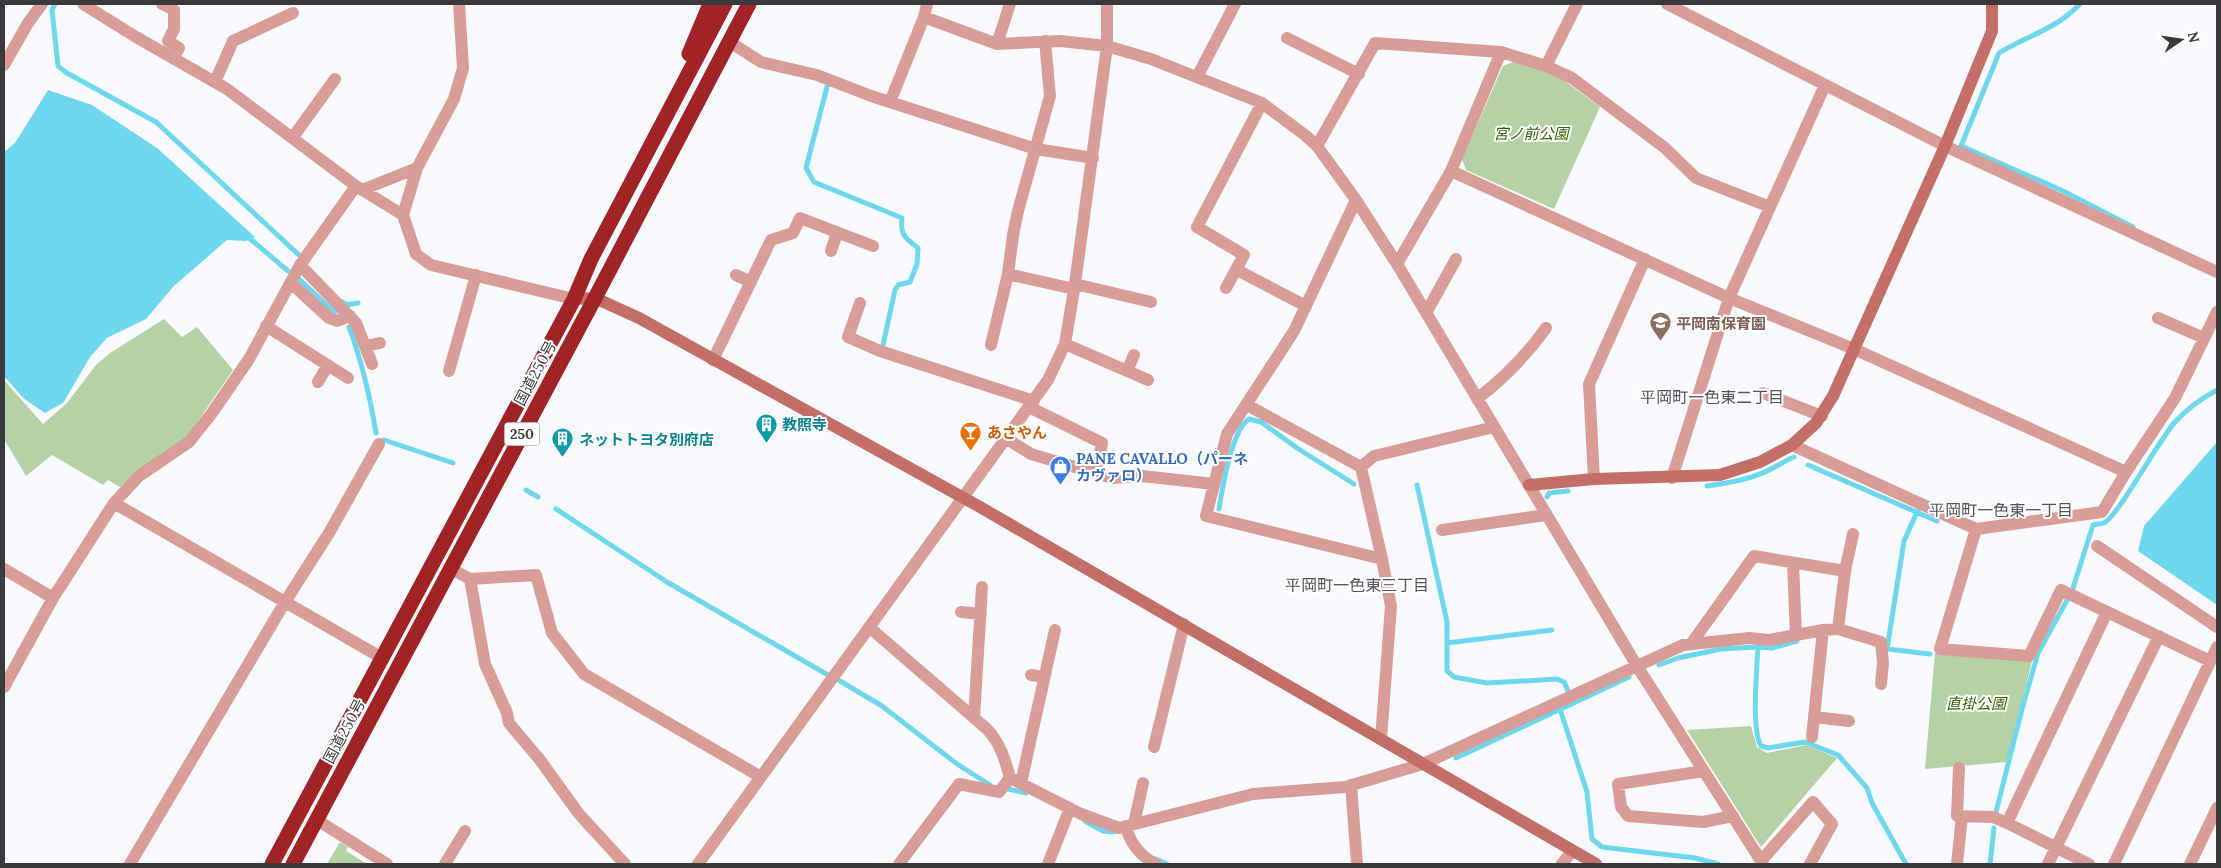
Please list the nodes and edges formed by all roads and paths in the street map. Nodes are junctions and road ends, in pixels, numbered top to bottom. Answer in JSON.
{"nodes":[{"id":1,"x":42,"y":4,"type":"edge"},
{"id":2,"x":162,"y":4,"type":"edge"},
{"id":3,"x":458,"y":4,"type":"edge"},
{"id":4,"x":710,"y":4,"type":"edge"},
{"id":5,"x":725,"y":4,"type":"edge"},
{"id":6,"x":749,"y":4,"type":"edge"},
{"id":7,"x":927,"y":4,"type":"edge"},
{"id":8,"x":1010,"y":4,"type":"edge"},
{"id":9,"x":1107,"y":4,"type":"edge"},
{"id":10,"x":1235,"y":4,"type":"edge"},
{"id":11,"x":1577,"y":4,"type":"edge"},
{"id":12,"x":1667,"y":4,"type":"edge"},
{"id":13,"x":1992,"y":4,"type":"edge"},
{"id":14,"x":88,"y":5,"type":"edge"},
{"id":15,"x":293,"y":13,"type":"dead end"},
{"id":16,"x":924,"y":17,"type":"junction"},
{"id":17,"x":1287,"y":38,"type":"dead end"},
{"id":18,"x":1045,"y":41,"type":"junction"},
{"id":19,"x":997,"y":44,"type":"junction"},
{"id":20,"x":736,"y":46,"type":"dead end"},
{"id":21,"x":1107,"y":46,"type":"junction"},
{"id":22,"x":1500,"y":52,"type":"junction"},
{"id":23,"x":173,"y":58,"type":"junction"},
{"id":24,"x":4,"y":65,"type":"edge"},
{"id":25,"x":1546,"y":66,"type":"junction"},
{"id":26,"x":1359,"y":74,"type":"junction"},
{"id":27,"x":1197,"y":77,"type":"junction"},
{"id":28,"x":335,"y":79,"type":"dead end"},
{"id":29,"x":215,"y":82,"type":"junction"},
{"id":30,"x":1825,"y":85,"type":"junction"},
{"id":31,"x":890,"y":102,"type":"junction"},
{"id":32,"x":1262,"y":103,"type":"junction"},
{"id":33,"x":293,"y":137,"type":"junction"},
{"id":34,"x":1317,"y":146,"type":"junction"},
{"id":35,"x":1944,"y":146,"type":"junction"},
{"id":36,"x":648,"y":149,"type":"junction"},
{"id":37,"x":1036,"y":149,"type":"junction"},
{"id":38,"x":1093,"y":158,"type":"junction"},
{"id":39,"x":417,"y":168,"type":"junction"},
{"id":40,"x":1451,"y":171,"type":"junction"},
{"id":41,"x":359,"y":188,"type":"junction"},
{"id":42,"x":1356,"y":200,"type":"junction"},
{"id":43,"x":1770,"y":207,"type":"junction"},
{"id":44,"x":403,"y":215,"type":"junction"},
{"id":45,"x":837,"y":233,"type":"junction"},
{"id":46,"x":874,"y":246,"type":"dead end"},
{"id":47,"x":831,"y":251,"type":"dead end"},
{"id":48,"x":1456,"y":259,"type":"dead end"},
{"id":49,"x":1645,"y":259,"type":"junction"},
{"id":50,"x":1397,"y":264,"type":"junction"},
{"id":51,"x":300,"y":265,"type":"junction"},
{"id":52,"x":1236,"y":270,"type":"junction"},
{"id":53,"x":2217,"y":272,"type":"edge"},
{"id":54,"x":1008,"y":274,"type":"junction"},
{"id":55,"x":476,"y":275,"type":"junction"},
{"id":56,"x":736,"y":275,"type":"dead end"},
{"id":57,"x":751,"y":282,"type":"junction"},
{"id":58,"x":291,"y":283,"type":"junction"},
{"id":59,"x":1075,"y":287,"type":"junction"},
{"id":60,"x":1226,"y":288,"type":"dead end"},
{"id":61,"x":574,"y":298,"type":"junction"},
{"id":62,"x":595,"y":298,"type":"junction"},
{"id":63,"x":1729,"y":298,"type":"junction"},
{"id":64,"x":1151,"y":302,"type":"dead end"},
{"id":65,"x":860,"y":303,"type":"dead end"},
{"id":66,"x":1306,"y":306,"type":"junction"},
{"id":67,"x":2217,"y":312,"type":"edge"},
{"id":68,"x":1426,"y":313,"type":"junction"},
{"id":69,"x":350,"y":316,"type":"junction"},
{"id":70,"x":2158,"y":318,"type":"dead end"},
{"id":71,"x":266,"y":326,"type":"junction"},
{"id":72,"x":1546,"y":328,"type":"dead end"},
{"id":73,"x":2204,"y":338,"type":"junction"},
{"id":74,"x":380,"y":343,"type":"dead end"},
{"id":75,"x":1065,"y":344,"type":"junction"},
{"id":76,"x":991,"y":345,"type":"dead end"},
{"id":77,"x":366,"y":346,"type":"junction"},
{"id":78,"x":1854,"y":349,"type":"junction"},
{"id":79,"x":1134,"y":355,"type":"dead end"},
{"id":80,"x":713,"y":360,"type":"junction"},
{"id":81,"x":372,"y":364,"type":"dead end"},
{"id":82,"x":328,"y":365,"type":"junction"},
{"id":83,"x":1127,"y":370,"type":"junction"},
{"id":84,"x":449,"y":372,"type":"dead end"},
{"id":85,"x":348,"y":378,"type":"dead end"},
{"id":86,"x":1148,"y":380,"type":"dead end"},
{"id":87,"x":318,"y":382,"type":"dead end"},
{"id":88,"x":1763,"y":394,"type":"dead end"},
{"id":89,"x":1477,"y":399,"type":"junction"},
{"id":90,"x":1031,"y":404,"type":"junction"},
{"id":91,"x":1247,"y":405,"type":"junction"},
{"id":92,"x":1822,"y":416,"type":"junction"},
{"id":93,"x":1494,"y":427,"type":"junction"},
{"id":94,"x":1006,"y":438,"type":"junction"},
{"id":95,"x":379,"y":444,"type":"dead end"},
{"id":96,"x":1792,"y":446,"type":"junction"},
{"id":97,"x":1360,"y":467,"type":"junction"},
{"id":98,"x":2126,"y":472,"type":"junction"},
{"id":99,"x":1096,"y":473,"type":"junction"},
{"id":100,"x":1672,"y":478,"type":"junction"},
{"id":101,"x":1594,"y":479,"type":"junction"},
{"id":102,"x":1214,"y":484,"type":"junction"},
{"id":103,"x":1529,"y":484,"type":"junction"},
{"id":104,"x":964,"y":498,"type":"junction"},
{"id":105,"x":114,"y":503,"type":"junction"},
{"id":106,"x":1546,"y":515,"type":"junction"},
{"id":107,"x":1976,"y":528,"type":"junction"},
{"id":108,"x":1442,"y":530,"type":"dead end"},
{"id":109,"x":1853,"y":534,"type":"dead end"},
{"id":110,"x":2097,"y":546,"type":"dead end"},
{"id":111,"x":1382,"y":559,"type":"junction"},
{"id":112,"x":1793,"y":563,"type":"junction"},
{"id":113,"x":450,"y":568,"type":"junction"},
{"id":114,"x":4,"y":569,"type":"edge"},
{"id":115,"x":1845,"y":571,"type":"junction"},
{"id":116,"x":470,"y":579,"type":"junction"},
{"id":117,"x":982,"y":587,"type":"dead end"},
{"id":118,"x":53,"y":598,"type":"junction"},
{"id":119,"x":285,"y":602,"type":"junction"},
{"id":120,"x":961,"y":612,"type":"dead end"},
{"id":121,"x":2107,"y":612,"type":"junction"},
{"id":122,"x":981,"y":614,"type":"junction"},
{"id":123,"x":1184,"y":624,"type":"junction"},
{"id":124,"x":868,"y":627,"type":"junction"},
{"id":125,"x":2217,"y":627,"type":"edge"},
{"id":126,"x":1054,"y":630,"type":"dead end"},
{"id":127,"x":1822,"y":630,"type":"junction"},
{"id":128,"x":1838,"y":630,"type":"junction"},
{"id":129,"x":1796,"y":635,"type":"junction"},
{"id":130,"x":2158,"y":636,"type":"junction"},
{"id":131,"x":1691,"y":644,"type":"junction"},
{"id":132,"x":2217,"y":647,"type":"edge"},
{"id":133,"x":382,"y":658,"type":"junction"},
{"id":134,"x":2210,"y":660,"type":"junction"},
{"id":135,"x":1637,"y":666,"type":"junction"},
{"id":136,"x":1031,"y":675,"type":"dead end"},
{"id":137,"x":1044,"y":677,"type":"junction"},
{"id":138,"x":1881,"y":684,"type":"dead end"},
{"id":139,"x":4,"y":687,"type":"edge"},
{"id":140,"x":1814,"y":717,"type":"junction"},
{"id":141,"x":974,"y":718,"type":"junction"},
{"id":142,"x":1849,"y":721,"type":"dead end"},
{"id":143,"x":1812,"y":737,"type":"dead end"},
{"id":144,"x":1381,"y":739,"type":"junction"},
{"id":145,"x":1154,"y":747,"type":"dead end"},
{"id":146,"x":1423,"y":764,"type":"junction"},
{"id":147,"x":1959,"y":768,"type":"dead end"},
{"id":148,"x":1704,"y":771,"type":"junction"},
{"id":149,"x":761,"y":777,"type":"junction"},
{"id":150,"x":1016,"y":780,"type":"junction"},
{"id":151,"x":1142,"y":783,"type":"dead end"},
{"id":152,"x":1351,"y":785,"type":"junction"},
{"id":153,"x":1070,"y":808,"type":"junction"},
{"id":154,"x":2217,"y":808,"type":"edge"},
{"id":155,"x":1733,"y":816,"type":"junction"},
{"id":156,"x":1962,"y":816,"type":"junction"},
{"id":157,"x":317,"y":820,"type":"junction"},
{"id":158,"x":2007,"y":823,"type":"junction"},
{"id":159,"x":1130,"y":825,"type":"junction"},
{"id":160,"x":465,"y":831,"type":"dead end"},
{"id":161,"x":2056,"y":848,"type":"junction"},
{"id":162,"x":1572,"y":851,"type":"junction"},
{"id":163,"x":1762,"y":863,"type":"edge"},
{"id":164,"x":130,"y":864,"type":"edge"},
{"id":165,"x":272,"y":864,"type":"edge"},
{"id":166,"x":293,"y":864,"type":"edge"},
{"id":167,"x":387,"y":864,"type":"edge"},
{"id":168,"x":445,"y":864,"type":"edge"},
{"id":169,"x":625,"y":864,"type":"edge"},
{"id":170,"x":698,"y":864,"type":"edge"},
{"id":171,"x":899,"y":864,"type":"edge"},
{"id":172,"x":1048,"y":864,"type":"edge"},
{"id":173,"x":1156,"y":864,"type":"edge"},
{"id":174,"x":1357,"y":864,"type":"edge"},
{"id":175,"x":1562,"y":864,"type":"edge"},
{"id":176,"x":1596,"y":864,"type":"edge"},
{"id":177,"x":1810,"y":864,"type":"edge"},
{"id":178,"x":1957,"y":864,"type":"edge"},
{"id":179,"x":2048,"y":864,"type":"edge"},
{"id":180,"x":2089,"y":864,"type":"edge"},
{"id":181,"x":2114,"y":864,"type":"edge"},
{"id":182,"x":2190,"y":864,"type":"edge"}],
"edges":[{"from":1,"to":24,"type":"street"},
{"from":2,"to":23,"type":"street"},
{"from":3,"to":39,"type":"street"},
{"from":4,"to":36,"type":"highway","number":"250"},
{"from":5,"to":36,"type":"highway","name":"国道250号","number":"250"},
{"from":6,"to":62,"type":"highway","name":"国道250号","number":"250"},
{"from":7,"to":16,"type":"street"},
{"from":8,"to":19,"type":"street"},
{"from":9,"to":21,"type":"street"},
{"from":10,"to":27,"type":"street"},
{"from":11,"to":25,"type":"street"},
{"from":12,"to":30,"type":"street"},
{"from":13,"to":35,"type":"street"},
{"from":14,"to":23,"type":"street"},
{"from":15,"to":29,"type":"street"},
{"from":16,"to":19,"type":"street"},
{"from":16,"to":31,"type":"street"},
{"from":17,"to":26,"type":"street"},
{"from":18,"to":19,"type":"street"},
{"from":18,"to":21,"type":"street"},
{"from":18,"to":37,"type":"street"},
{"from":20,"to":31,"type":"street"},
{"from":21,"to":27,"type":"street"},
{"from":21,"to":38,"type":"street"},
{"from":22,"to":25,"type":"street"},
{"from":22,"to":26,"type":"street"},
{"from":22,"to":40,"type":"street"},
{"from":23,"to":29,"type":"street"},
{"from":25,"to":43,"type":"street"},
{"from":26,"to":34,"type":"street"},
{"from":27,"to":32,"type":"street"},
{"from":28,"to":33,"type":"street"},
{"from":29,"to":33,"type":"street"},
{"from":30,"to":35,"type":"street"},
{"from":30,"to":43,"type":"street"},
{"from":31,"to":37,"type":"street"},
{"from":32,"to":34,"type":"street"},
{"from":32,"to":52,"type":"street"},
{"from":33,"to":41,"type":"street"},
{"from":34,"to":42,"type":"street"},
{"from":35,"to":53,"type":"street"},
{"from":35,"to":78,"type":"street"},
{"from":36,"to":61,"type":"highway","name":"国道250号","number":"250"},
{"from":37,"to":38,"type":"street"},
{"from":37,"to":54,"type":"street"},
{"from":38,"to":59,"type":"street"},
{"from":39,"to":41,"type":"street"},
{"from":39,"to":44,"type":"street"},
{"from":40,"to":49,"type":"street"},
{"from":40,"to":50,"type":"street"},
{"from":41,"to":44,"type":"street"},
{"from":41,"to":51,"type":"street"},
{"from":42,"to":50,"type":"street"},
{"from":42,"to":66,"type":"street"},
{"from":43,"to":63,"type":"street"},
{"from":44,"to":55,"type":"street"},
{"from":45,"to":46,"type":"street"},
{"from":45,"to":47,"type":"street"},
{"from":45,"to":57,"type":"street"},
{"from":48,"to":68,"type":"street"},
{"from":49,"to":63,"type":"street"},
{"from":49,"to":101,"type":"street"},
{"from":50,"to":68,"type":"street"},
{"from":51,"to":58,"type":"street"},
{"from":51,"to":69,"type":"street"},
{"from":52,"to":60,"type":"street"},
{"from":52,"to":66,"type":"street"},
{"from":54,"to":59,"type":"street"},
{"from":54,"to":76,"type":"street"},
{"from":55,"to":61,"type":"street"},
{"from":55,"to":84,"type":"street"},
{"from":56,"to":57,"type":"street"},
{"from":57,"to":80,"type":"street"},
{"from":58,"to":69,"type":"street"},
{"from":58,"to":71,"type":"street"},
{"from":59,"to":64,"type":"street"},
{"from":59,"to":75,"type":"street"},
{"from":61,"to":62,"type":"street"},
{"from":61,"to":133,"type":"highway","name":"国道250号","number":"250"},
{"from":62,"to":80,"type":"street"},
{"from":62,"to":113,"type":"highway","name":"国道250号","number":"250"},
{"from":63,"to":78,"type":"street"},
{"from":63,"to":100,"type":"street"},
{"from":65,"to":90,"type":"street"},
{"from":66,"to":91,"type":"street"},
{"from":67,"to":73,"type":"street"},
{"from":68,"to":89,"type":"street"},
{"from":69,"to":77,"type":"street"},
{"from":70,"to":73,"type":"street"},
{"from":71,"to":82,"type":"street"},
{"from":71,"to":105,"type":"street"},
{"from":72,"to":89,"type":"street"},
{"from":73,"to":98,"type":"street"},
{"from":74,"to":77,"type":"street"},
{"from":75,"to":83,"type":"street"},
{"from":75,"to":90,"type":"street"},
{"from":77,"to":81,"type":"street"},
{"from":78,"to":92,"type":"street"},
{"from":78,"to":98,"type":"street"},
{"from":79,"to":83,"type":"street"},
{"from":80,"to":104,"type":"street"},
{"from":82,"to":85,"type":"street"},
{"from":82,"to":87,"type":"street"},
{"from":83,"to":86,"type":"street"},
{"from":88,"to":92,"type":"street"},
{"from":89,"to":93,"type":"street"},
{"from":90,"to":94,"type":"street"},
{"from":90,"to":99,"type":"street"},
{"from":91,"to":97,"type":"street"},
{"from":91,"to":102,"type":"street"},
{"from":92,"to":96,"type":"street"},
{"from":93,"to":97,"type":"street"},
{"from":93,"to":103,"type":"street"},
{"from":94,"to":99,"type":"street"},
{"from":94,"to":104,"type":"street"},
{"from":95,"to":119,"type":"street"},
{"from":96,"to":100,"type":"street"},
{"from":96,"to":107,"type":"street"},
{"from":97,"to":111,"type":"street"},
{"from":98,"to":107,"type":"street"},
{"from":99,"to":102,"type":"street"},
{"from":100,"to":101,"type":"street"},
{"from":101,"to":103,"type":"street"},
{"from":102,"to":111,"type":"street"},
{"from":103,"to":106,"type":"street"},
{"from":104,"to":123,"type":"street"},
{"from":104,"to":124,"type":"street"},
{"from":105,"to":118,"type":"street"},
{"from":105,"to":119,"type":"street"},
{"from":106,"to":108,"type":"street"},
{"from":106,"to":135,"type":"street"},
{"from":107,"to":121,"type":"street"},
{"from":109,"to":115,"type":"street"},
{"from":110,"to":125,"type":"street"},
{"from":111,"to":144,"type":"street"},
{"from":112,"to":115,"type":"street"},
{"from":112,"to":129,"type":"street"},
{"from":112,"to":131,"type":"street"},
{"from":113,"to":116,"type":"street"},
{"from":113,"to":157,"type":"highway","name":"国道250号","number":"250"},
{"from":114,"to":118,"type":"street"},
{"from":115,"to":128,"type":"street"},
{"from":116,"to":149,"type":"street"},
{"from":116,"to":169,"type":"street"},
{"from":117,"to":122,"type":"street"},
{"from":118,"to":139,"type":"street"},
{"from":119,"to":133,"type":"street"},
{"from":119,"to":164,"type":"street"},
{"from":120,"to":122,"type":"street"},
{"from":121,"to":130,"type":"street"},
{"from":121,"to":158,"type":"street"},
{"from":122,"to":141,"type":"street"},
{"from":123,"to":144,"type":"street"},
{"from":123,"to":145,"type":"street"},
{"from":124,"to":141,"type":"street"},
{"from":124,"to":149,"type":"street"},
{"from":126,"to":137,"type":"street"},
{"from":127,"to":128,"type":"street"},
{"from":127,"to":129,"type":"street"},
{"from":127,"to":140,"type":"street"},
{"from":128,"to":138,"type":"street"},
{"from":129,"to":131,"type":"street"},
{"from":130,"to":134,"type":"street"},
{"from":130,"to":161,"type":"street"},
{"from":131,"to":135,"type":"street"},
{"from":132,"to":134,"type":"street"},
{"from":133,"to":165,"type":"highway","name":"国道250号","number":"250"},
{"from":134,"to":181,"type":"street"},
{"from":135,"to":146,"type":"street"},
{"from":135,"to":148,"type":"street"},
{"from":136,"to":137,"type":"street"},
{"from":137,"to":150,"type":"street"},
{"from":140,"to":142,"type":"street"},
{"from":140,"to":143,"type":"street"},
{"from":141,"to":150,"type":"street"},
{"from":144,"to":146,"type":"street"},
{"from":146,"to":152,"type":"street"},
{"from":146,"to":162,"type":"street"},
{"from":147,"to":156,"type":"street"},
{"from":148,"to":155,"type":"street"},
{"from":148,"to":155,"type":"street"},
{"from":149,"to":170,"type":"street"},
{"from":150,"to":153,"type":"street"},
{"from":150,"to":171,"type":"street"},
{"from":151,"to":159,"type":"street"},
{"from":152,"to":159,"type":"street"},
{"from":152,"to":174,"type":"street"},
{"from":153,"to":159,"type":"street"},
{"from":153,"to":172,"type":"street"},
{"from":154,"to":182,"type":"street"},
{"from":155,"to":163,"type":"street"},
{"from":156,"to":158,"type":"street"},
{"from":156,"to":178,"type":"street"},
{"from":157,"to":166,"type":"highway","name":"国道250号","number":"250"},
{"from":157,"to":167,"type":"street"},
{"from":158,"to":161,"type":"street"},
{"from":159,"to":173,"type":"street"},
{"from":160,"to":168,"type":"street"},
{"from":161,"to":179,"type":"street"},
{"from":161,"to":180,"type":"street"},
{"from":162,"to":175,"type":"street"},
{"from":162,"to":176,"type":"street"},
{"from":163,"to":177,"type":"street"}]}
